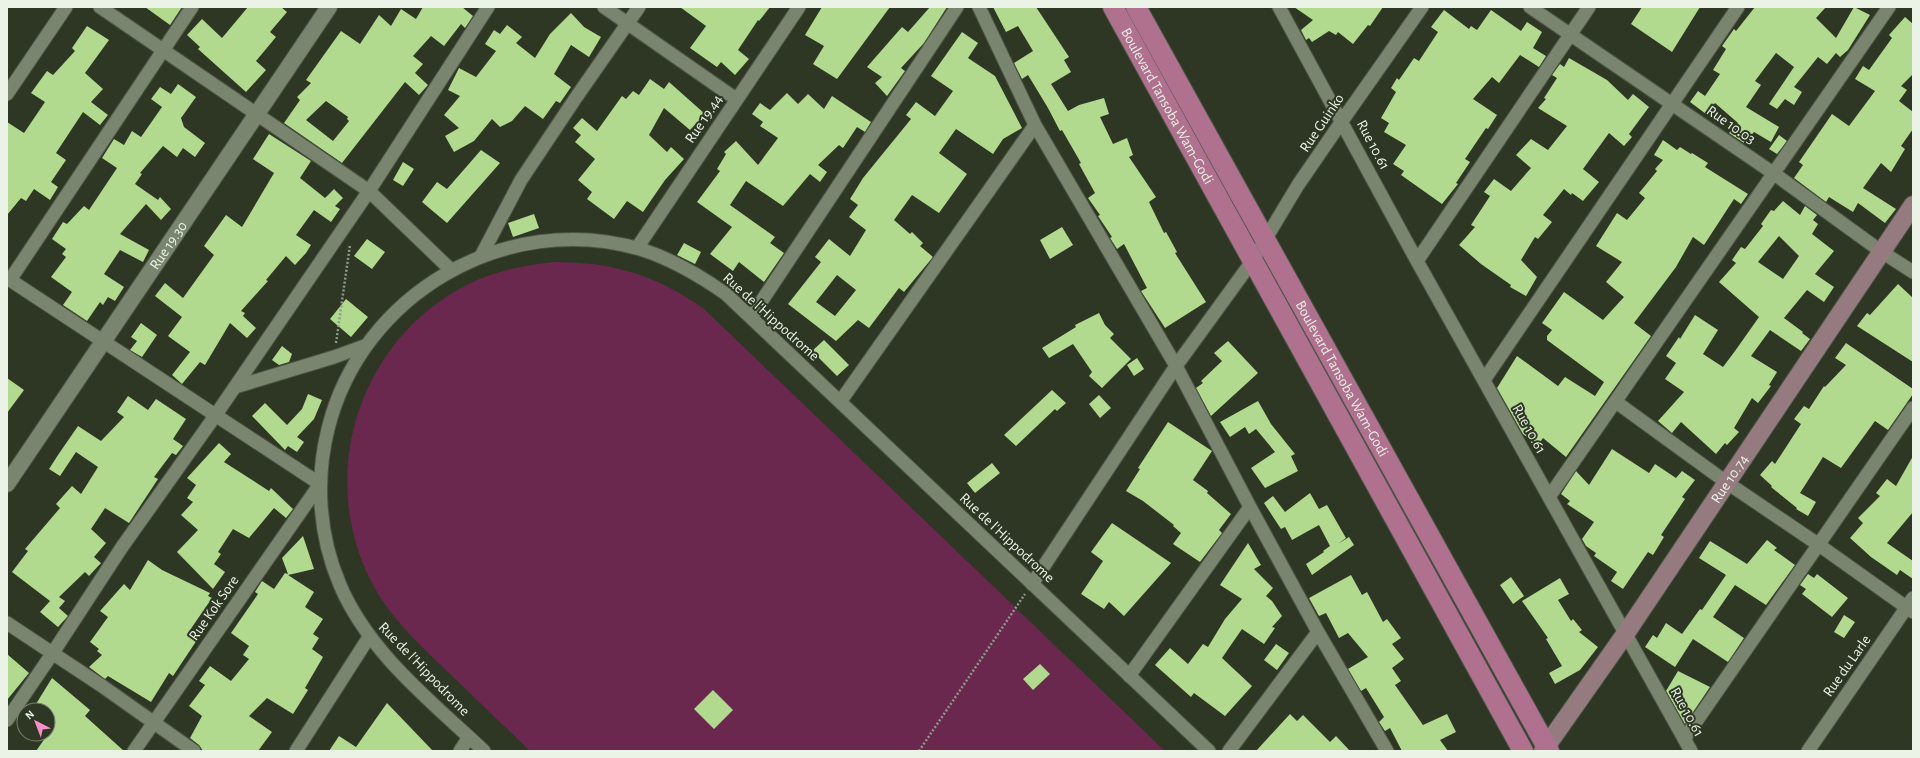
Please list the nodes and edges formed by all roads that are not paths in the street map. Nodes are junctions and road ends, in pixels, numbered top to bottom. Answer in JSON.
{"nodes":[{"id":1,"x":66,"y":7,"type":"edge"},
{"id":2,"x":100,"y":7,"type":"edge"},
{"id":3,"x":192,"y":7,"type":"edge"},
{"id":4,"x":329,"y":7,"type":"edge"},
{"id":5,"x":488,"y":7,"type":"edge"},
{"id":6,"x":604,"y":7,"type":"edge"},
{"id":7,"x":640,"y":7,"type":"edge"},
{"id":8,"x":799,"y":7,"type":"edge"},
{"id":9,"x":957,"y":7,"type":"edge"},
{"id":10,"x":979,"y":7,"type":"edge"},
{"id":11,"x":1113,"y":7,"type":"edge"},
{"id":12,"x":1136,"y":7,"type":"edge"},
{"id":13,"x":1279,"y":7,"type":"edge"},
{"id":14,"x":1422,"y":7,"type":"edge"},
{"id":15,"x":1530,"y":7,"type":"edge"},
{"id":16,"x":1590,"y":7,"type":"edge"},
{"id":17,"x":1738,"y":7,"type":"edge"},
{"id":18,"x":1889,"y":7,"type":"edge"},
{"id":19,"x":628,"y":23,"type":"junction"},
{"id":20,"x":1571,"y":35,"type":"junction"},
{"id":21,"x":163,"y":50,"type":"junction"},
{"id":22,"x":7,"y":94,"type":"edge"},
{"id":23,"x":736,"y":99,"type":"junction"},
{"id":24,"x":1672,"y":104,"type":"junction"},
{"id":25,"x":257,"y":113,"type":"junction"},
{"id":26,"x":1342,"y":121,"type":"junction"},
{"id":27,"x":1034,"y":125,"type":"junction"},
{"id":28,"x":1773,"y":173,"type":"junction"},
{"id":29,"x":368,"y":191,"type":"junction"},
{"id":30,"x":1913,"y":205,"type":"edge"},
{"id":31,"x":1265,"y":239,"type":"junction"},
{"id":32,"x":637,"y":248,"type":"junction"},
{"id":33,"x":1882,"y":252,"type":"junction"},
{"id":34,"x":481,"y":256,"type":"junction"},
{"id":35,"x":1253,"y":260,"type":"junction"},
{"id":36,"x":1417,"y":262,"type":"junction"},
{"id":37,"x":451,"y":270,"type":"junction"},
{"id":38,"x":1913,"y":272,"type":"edge"},
{"id":39,"x":8,"y":279,"type":"edge"},
{"id":40,"x":751,"y":317,"type":"junction"},
{"id":41,"x":102,"y":342,"type":"junction"},
{"id":42,"x":367,"y":345,"type":"junction"},
{"id":43,"x":1176,"y":366,"type":"junction"},
{"id":44,"x":1484,"y":380,"type":"junction"},
{"id":45,"x":235,"y":387,"type":"junction"},
{"id":46,"x":840,"y":402,"type":"junction"},
{"id":47,"x":1616,"y":402,"type":"junction"},
{"id":48,"x":1913,"y":408,"type":"edge"},
{"id":49,"x":215,"y":416,"type":"junction"},
{"id":50,"x":1726,"y":482,"type":"junction"},
{"id":51,"x":7,"y":484,"type":"edge"},
{"id":52,"x":320,"y":484,"type":"junction"},
{"id":53,"x":1549,"y":497,"type":"junction"},
{"id":54,"x":1250,"y":507,"type":"junction"},
{"id":55,"x":1819,"y":545,"type":"junction"},
{"id":56,"x":1032,"y":584,"type":"junction"},
{"id":57,"x":1911,"y":606,"type":"edge"},
{"id":58,"x":7,"y":623,"type":"edge"},
{"id":59,"x":1318,"y":632,"type":"junction"},
{"id":60,"x":1626,"y":633,"type":"junction"},
{"id":61,"x":369,"y":637,"type":"junction"},
{"id":62,"x":52,"y":654,"type":"junction"},
{"id":63,"x":1129,"y":676,"type":"junction"},
{"id":64,"x":7,"y":720,"type":"edge"},
{"id":65,"x":153,"y":723,"type":"junction"},
{"id":66,"x":469,"y":737,"type":"junction"},
{"id":67,"x":1684,"y":739,"type":"junction"},
{"id":68,"x":1546,"y":749,"type":"edge"},
{"id":69,"x":134,"y":751,"type":"edge"},
{"id":70,"x":194,"y":751,"type":"edge"},
{"id":71,"x":296,"y":751,"type":"edge"},
{"id":72,"x":460,"y":751,"type":"edge"},
{"id":73,"x":484,"y":751,"type":"edge"},
{"id":74,"x":1209,"y":751,"type":"edge"},
{"id":75,"x":1229,"y":751,"type":"edge"},
{"id":76,"x":1387,"y":751,"type":"edge"},
{"id":77,"x":1523,"y":751,"type":"edge"},
{"id":78,"x":1690,"y":751,"type":"edge"},
{"id":79,"x":1808,"y":751,"type":"edge"}],
"edges":[{"from":1,"to":22,"type":"street"},
{"from":2,"to":21,"type":"street"},
{"from":3,"to":21,"type":"street"},
{"from":4,"to":25,"type":"street","name":"Rue 19.30"},
{"from":5,"to":29,"type":"street"},
{"from":6,"to":19,"type":"street"},
{"from":7,"to":19,"type":"street"},
{"from":8,"to":23,"type":"street","name":"Rue 19.44"},
{"from":9,"to":40,"type":"street"},
{"from":10,"to":27,"type":"street"},
{"from":11,"to":35,"type":"main road","name":"Boulevard Tansoba Wam-Godi"},
{"from":12,"to":31,"type":"main road","name":"Boulevard Tansoba Wam-Godi"},
{"from":13,"to":26,"type":"street","name":"Rue 10.61"},
{"from":14,"to":26,"type":"street","name":"Rue Guinko"},
{"from":15,"to":20,"type":"street","name":"Rue 10.03"},
{"from":16,"to":20,"type":"street"},
{"from":17,"to":24,"type":"street"},
{"from":18,"to":28,"type":"street"},
{"from":19,"to":23,"type":"street"},
{"from":19,"to":34,"type":"street"},
{"from":20,"to":24,"type":"street","name":"Rue 10.03"},
{"from":20,"to":36,"type":"street"},
{"from":21,"to":25,"type":"street"},
{"from":21,"to":39,"type":"street"},
{"from":23,"to":32,"type":"street","name":"Rue 19.44"},
{"from":24,"to":28,"type":"street","name":"Rue 10.03"},
{"from":24,"to":44,"type":"street"},
{"from":25,"to":29,"type":"street"},
{"from":25,"to":41,"type":"street","name":"Rue 19.30"},
{"from":26,"to":31,"type":"street","name":"Rue Guinko"},
{"from":26,"to":36,"type":"street","name":"Rue 10.61"},
{"from":27,"to":43,"type":"street"},
{"from":27,"to":46,"type":"street"},
{"from":28,"to":33,"type":"street","name":"Rue 10.03"},
{"from":28,"to":47,"type":"street"},
{"from":29,"to":37,"type":"street"},
{"from":29,"to":45,"type":"street"},
{"from":30,"to":33,"type":"main road","name":"Rue 10.74"},
{"from":31,"to":35,"type":"street","name":"Rue Guinko"},
{"from":31,"to":68,"type":"main road","name":"Boulevard Tansoba Wam-Godi"},
{"from":32,"to":34,"type":"street","name":"Rue de l'Hippodrome"},
{"from":32,"to":40,"type":"street","name":"Rue de l'Hippodrome"},
{"from":33,"to":38,"type":"street","name":"Rue 10.03"},
{"from":33,"to":50,"type":"main road","name":"Rue 10.74"},
{"from":34,"to":37,"type":"street","name":"Rue de l'Hippodrome"},
{"from":35,"to":43,"type":"street","name":"Rue Guinko"},
{"from":35,"to":77,"type":"main road","name":"Boulevard Tansoba Wam-Godi"},
{"from":36,"to":44,"type":"street","name":"Rue 10.61"},
{"from":37,"to":42,"type":"street","name":"Rue de l'Hippodrome"},
{"from":39,"to":41,"type":"street"},
{"from":40,"to":46,"type":"street","name":"Rue de l'Hippodrome"},
{"from":41,"to":49,"type":"street"},
{"from":41,"to":51,"type":"street","name":"Rue 19.30"},
{"from":42,"to":45,"type":"street"},
{"from":42,"to":52,"type":"street","name":"Rue de l'Hippodrome"},
{"from":43,"to":54,"type":"street"},
{"from":43,"to":56,"type":"street","name":"Rue Guinko"},
{"from":44,"to":53,"type":"street","name":"Rue 10.61"},
{"from":45,"to":49,"type":"street"},
{"from":46,"to":56,"type":"street","name":"Rue de l'Hippodrome"},
{"from":47,"to":50,"type":"street"},
{"from":47,"to":53,"type":"street"},
{"from":48,"to":55,"type":"street"},
{"from":49,"to":52,"type":"street"},
{"from":49,"to":62,"type":"street"},
{"from":50,"to":55,"type":"street"},
{"from":50,"to":60,"type":"main road","name":"Rue 10.74"},
{"from":52,"to":61,"type":"street","name":"Rue de l'Hippodrome"},
{"from":52,"to":65,"type":"street","name":"Rue Kok Sore"},
{"from":53,"to":60,"type":"street","name":"Rue 10.61"},
{"from":54,"to":59,"type":"street"},
{"from":54,"to":63,"type":"street"},
{"from":55,"to":57,"type":"street"},
{"from":55,"to":67,"type":"street"},
{"from":56,"to":63,"type":"street","name":"Rue de l'Hippodrome"},
{"from":57,"to":79,"type":"street","name":"Rue du Larle"},
{"from":58,"to":62,"type":"street"},
{"from":59,"to":75,"type":"street"},
{"from":59,"to":76,"type":"street"},
{"from":60,"to":67,"type":"street","name":"Rue 10.61"},
{"from":60,"to":68,"type":"main road","name":"Rue 10.74"},
{"from":61,"to":66,"type":"street","name":"Rue de l'Hippodrome"},
{"from":61,"to":71,"type":"street"},
{"from":62,"to":64,"type":"street"},
{"from":62,"to":65,"type":"street"},
{"from":63,"to":74,"type":"street","name":"Rue de l'Hippodrome"},
{"from":65,"to":69,"type":"street","name":"Rue Kok Sore"},
{"from":65,"to":70,"type":"street"},
{"from":66,"to":72,"type":"street"},
{"from":66,"to":73,"type":"street","name":"Rue de l'Hippodrome"},
{"from":67,"to":78,"type":"street","name":"Rue 10.61"}]}
